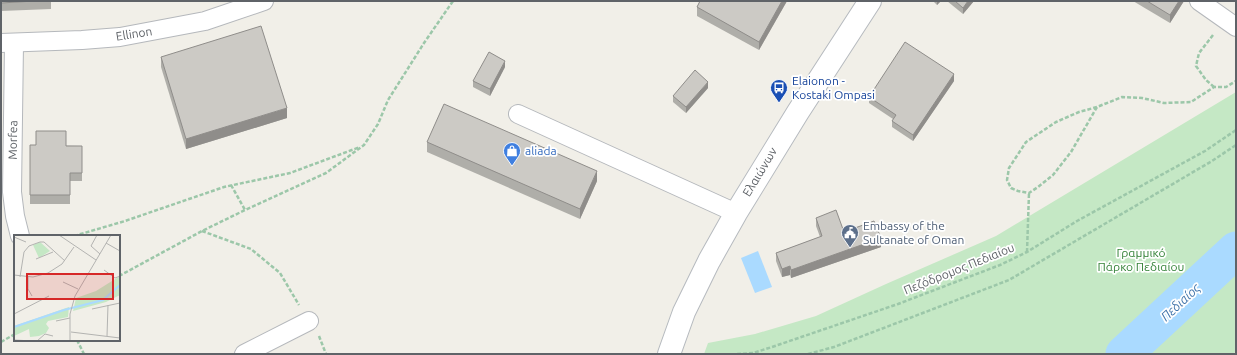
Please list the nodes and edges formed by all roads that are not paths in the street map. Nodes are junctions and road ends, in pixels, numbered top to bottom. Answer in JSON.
{"nodes":[{"id":1,"x":264,"y":1,"type":"edge"},
{"id":2,"x":870,"y":1,"type":"edge"},
{"id":3,"x":1199,"y":1,"type":"edge"},
{"id":4,"x":1231,"y":24,"type":"edge"},
{"id":5,"x":8,"y":43,"type":"edge"},
{"id":6,"x":518,"y":114,"type":"dead end"},
{"id":7,"x":736,"y":213,"type":"junction"},
{"id":8,"x":20,"y":235,"type":"edge"},
{"id":9,"x":309,"y":321,"type":"road end"},
{"id":10,"x":244,"y":354,"type":"edge"},
{"id":11,"x":669,"y":354,"type":"edge"}],
"edges":[{"from":1,"to":5,"type":"street","name":"Ellinon"},
{"from":2,"to":7,"type":"main road","name":"Ελαιώνων"},
{"from":3,"to":4,"type":"street"},
{"from":5,"to":8,"type":"street","name":"Morfea"},
{"from":6,"to":7,"type":"street"},
{"from":7,"to":11,"type":"main road","name":"Ελαιώνων"},
{"from":9,"to":10,"type":"street"}]}
